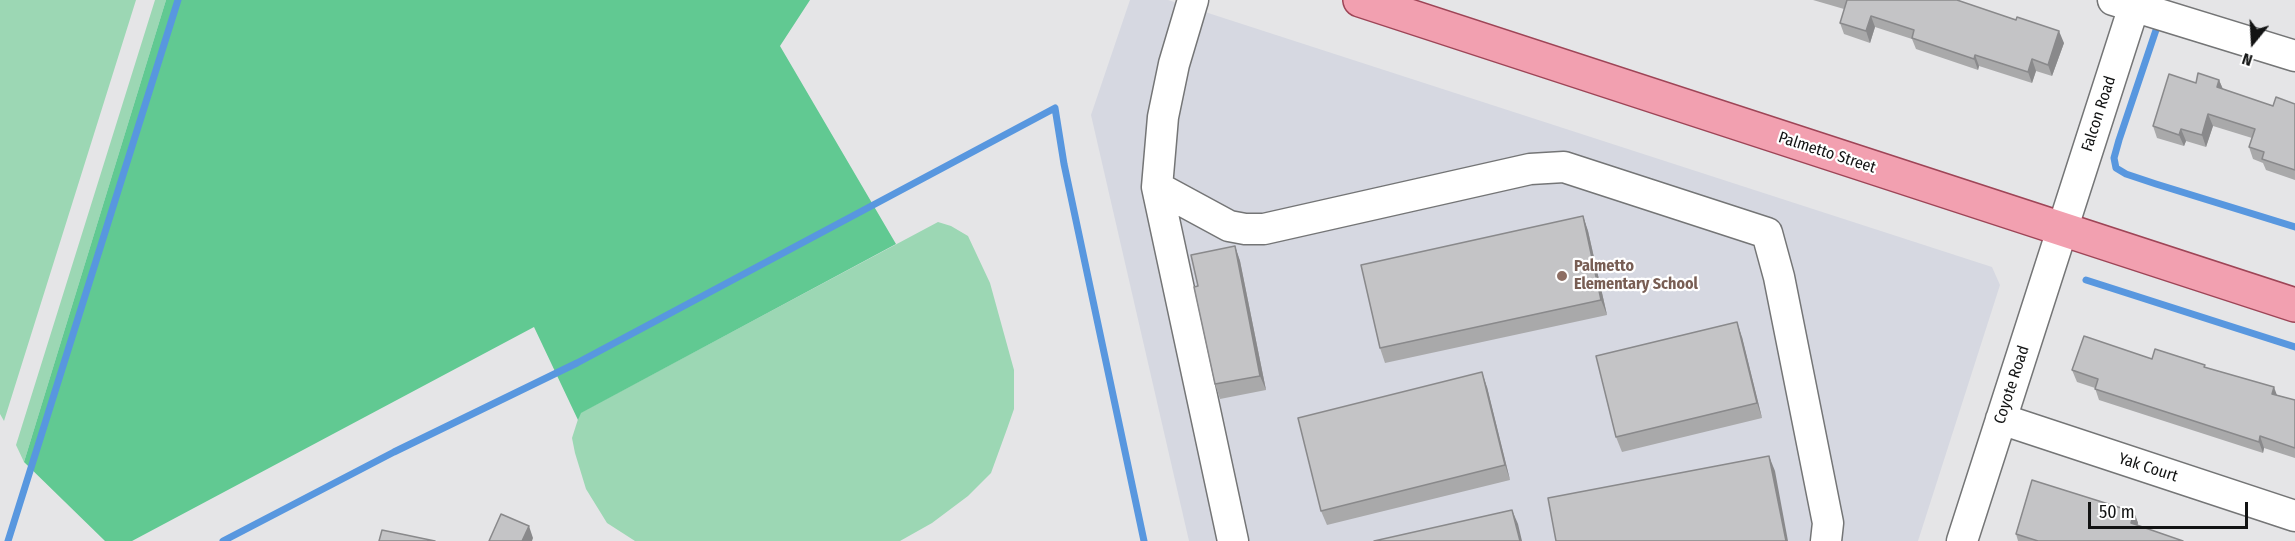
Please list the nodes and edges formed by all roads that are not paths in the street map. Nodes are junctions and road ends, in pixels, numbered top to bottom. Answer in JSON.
{"nodes":[{"id":1,"x":1193,"y":0,"type":"edge"},
{"id":2,"x":1360,"y":0,"type":"edge"},
{"id":3,"x":2127,"y":2,"type":"edge"},
{"id":4,"x":2295,"y":56,"type":"edge"},
{"id":5,"x":1157,"y":187,"type":"junction"},
{"id":6,"x":2062,"y":229,"type":"junction"},
{"id":7,"x":2295,"y":305,"type":"edge"},
{"id":8,"x":2001,"y":419,"type":"junction"},
{"id":9,"x":2295,"y":516,"type":"edge"},
{"id":10,"x":1233,"y":541,"type":"edge"},
{"id":11,"x":1826,"y":541,"type":"edge"},
{"id":12,"x":1962,"y":541,"type":"edge"}],
"edges":[{"from":1,"to":5,"type":"street"},
{"from":2,"to":6,"type":"main road","name":"Palmetto Street"},
{"from":3,"to":4,"type":"street"},
{"from":3,"to":6,"type":"street","name":"Falcon Road"},
{"from":5,"to":10,"type":"street"},
{"from":5,"to":11,"type":"street"},
{"from":6,"to":7,"type":"main road","name":"Palmetto Street"},
{"from":6,"to":8,"type":"street","name":"Coyote Road"},
{"from":8,"to":9,"type":"street","name":"Yak Court"},
{"from":8,"to":12,"type":"street","name":"Coyote Road"}]}
